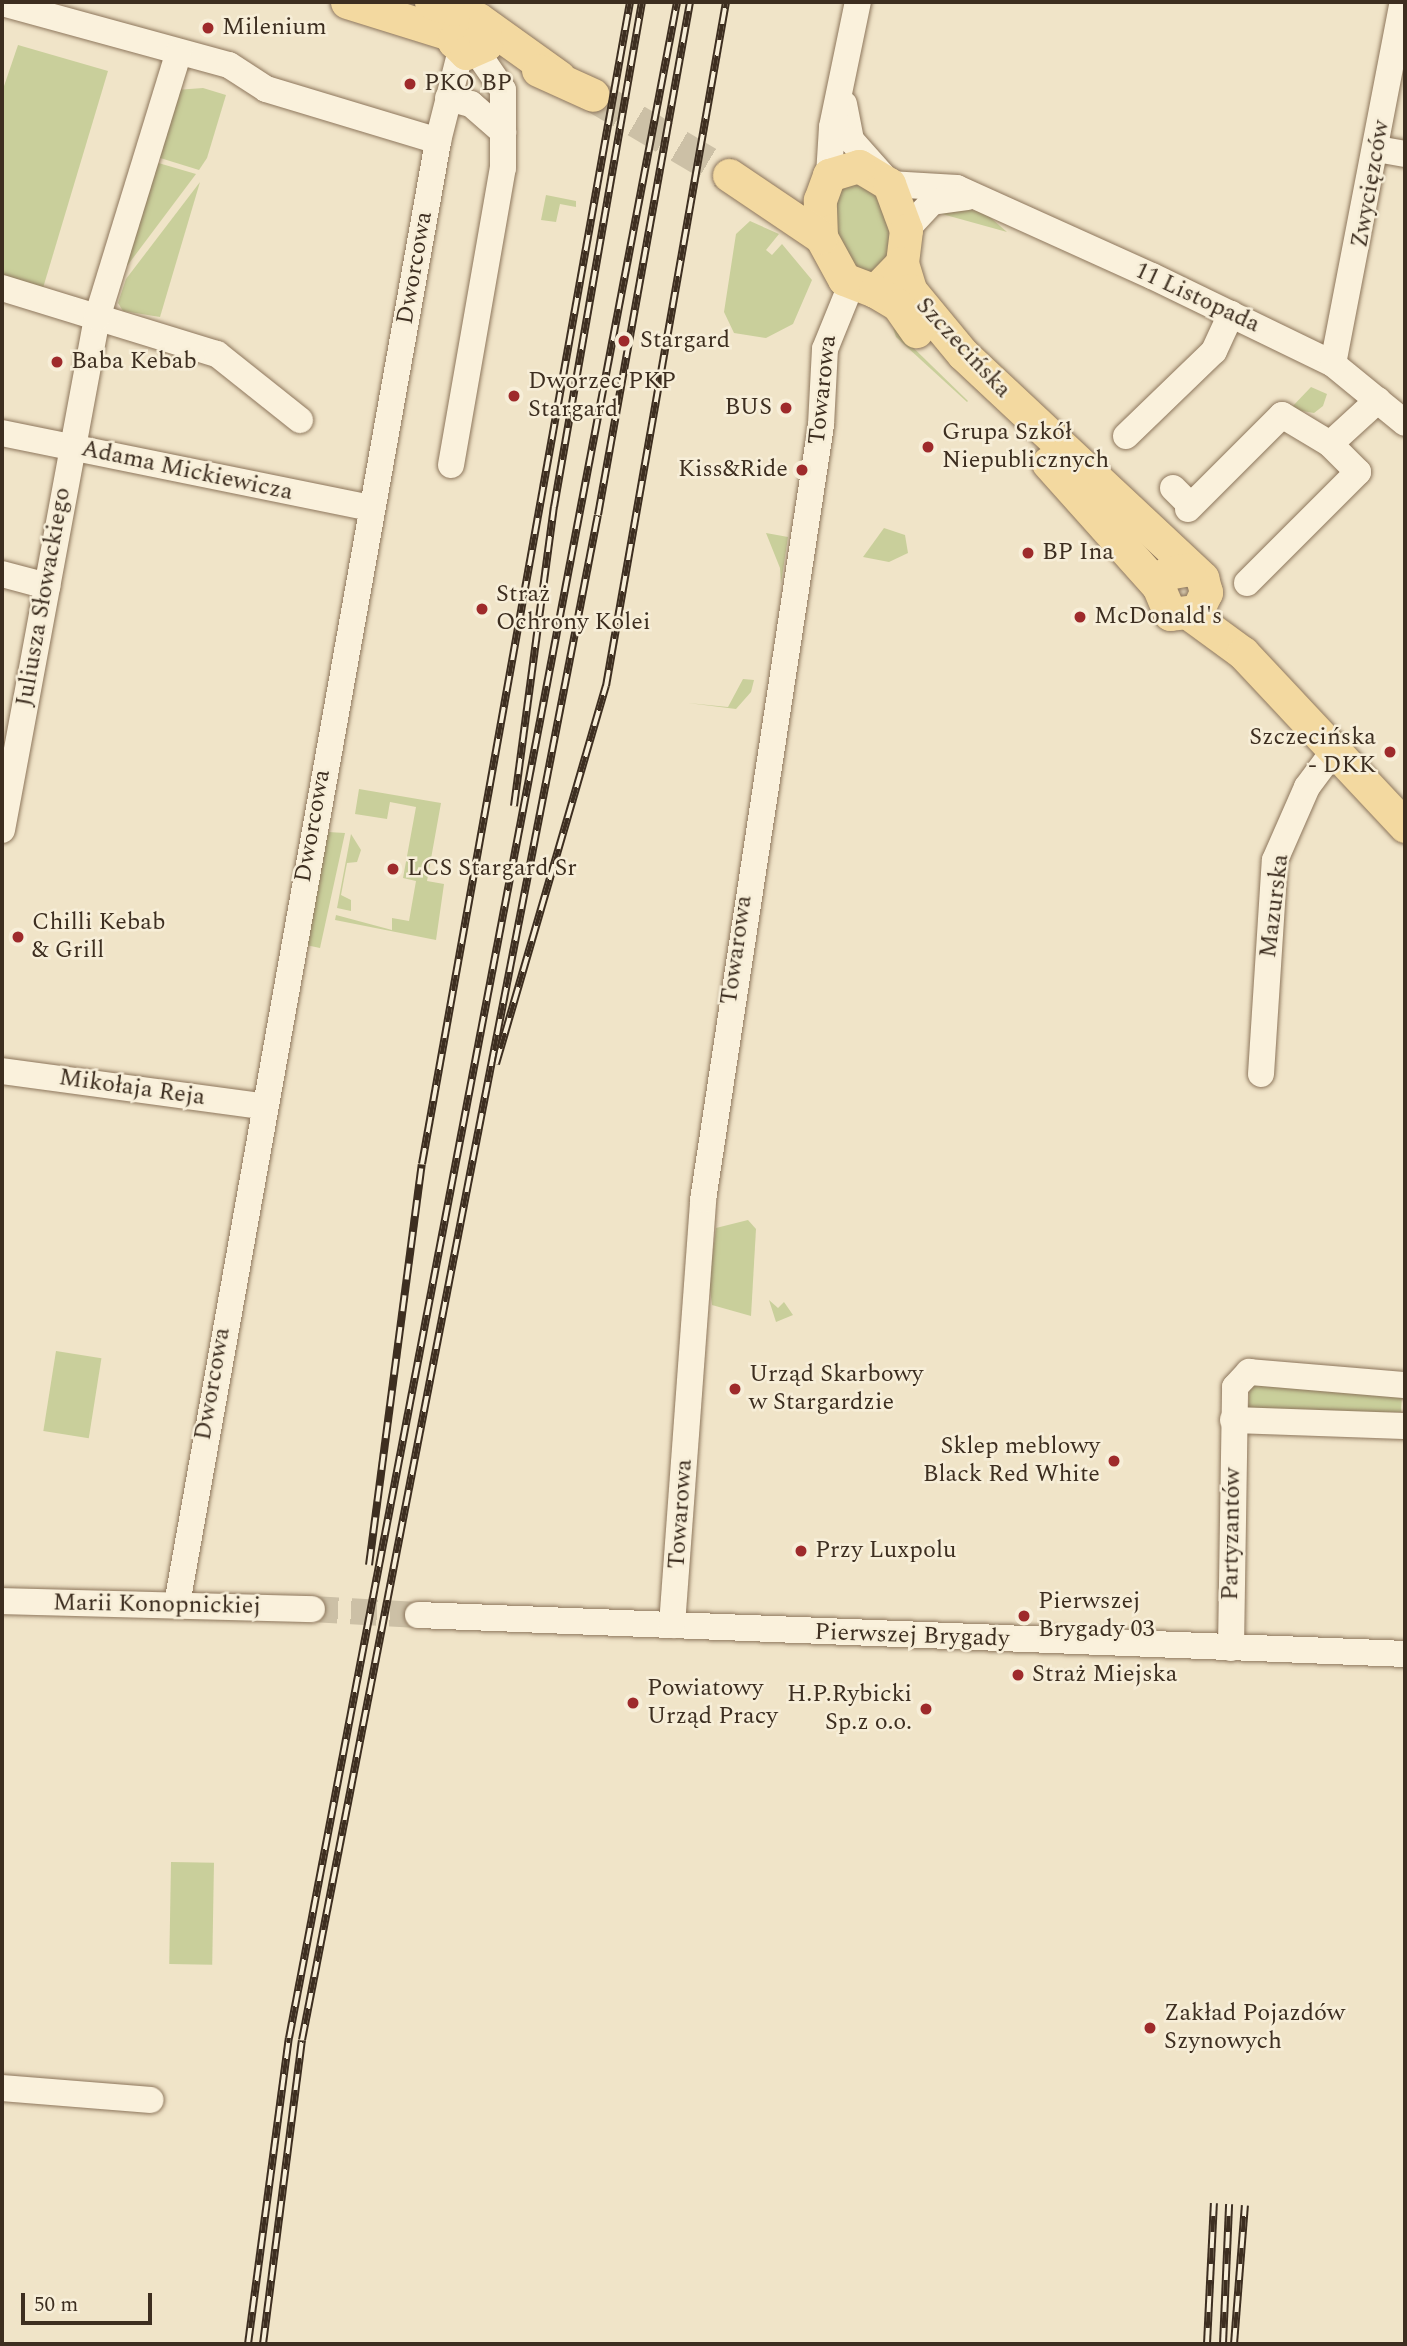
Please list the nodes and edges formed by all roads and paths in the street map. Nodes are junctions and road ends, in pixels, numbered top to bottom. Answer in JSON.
{"nodes":[{"id":1,"x":346,"y":2,"type":"edge"},
{"id":2,"x":430,"y":2,"type":"edge"},
{"id":3,"x":858,"y":2,"type":"edge"},
{"id":4,"x":1403,"y":2,"type":"edge"},
{"id":5,"x":2,"y":3,"type":"edge"},
{"id":6,"x":471,"y":31,"type":"edge"},
{"id":7,"x":179,"y":52,"type":"junction"},
{"id":8,"x":559,"y":77,"type":"junction"},
{"id":9,"x":842,"y":88,"type":"junction"},
{"id":10,"x":503,"y":90,"type":"junction"},
{"id":11,"x":593,"y":95,"type":"tunnel mouth"},
{"id":12,"x":448,"y":97,"type":"junction"},
{"id":13,"x":503,"y":132,"type":"junction"},
{"id":14,"x":438,"y":141,"type":"junction"},
{"id":15,"x":1377,"y":149,"type":"junction"},
{"id":16,"x":1405,"y":154,"type":"edge"},
{"id":17,"x":729,"y":175,"type":"tunnel mouth"},
{"id":18,"x":886,"y":180,"type":"junction"},
{"id":19,"x":826,"y":181,"type":"junction"},
{"id":20,"x":765,"y":195,"type":"junction"},
{"id":21,"x":975,"y":198,"type":"junction"},
{"id":22,"x":906,"y":230,"type":"junction"},
{"id":23,"x":821,"y":237,"type":"junction"},
{"id":24,"x":902,"y":263,"type":"junction"},
{"id":25,"x":2,"y":288,"type":"edge"},
{"id":26,"x":863,"y":288,"type":"junction"},
{"id":27,"x":1231,"y":314,"type":"junction"},
{"id":28,"x":97,"y":318,"type":"junction"},
{"id":29,"x":1333,"y":364,"type":"junction"},
{"id":30,"x":1378,"y":400,"type":"junction"},
{"id":31,"x":300,"y":420,"type":"dead end"},
{"id":32,"x":1405,"y":423,"type":"edge"},
{"id":33,"x":2,"y":433,"type":"edge"},
{"id":34,"x":1126,"y":436,"type":"dead end"},
{"id":35,"x":1330,"y":444,"type":"junction"},
{"id":36,"x":71,"y":447,"type":"junction"},
{"id":37,"x":451,"y":465,"type":"dead end"},
{"id":38,"x":1184,"y":501,"type":"dead end"},
{"id":39,"x":372,"y":508,"type":"junction"},
{"id":40,"x":2,"y":574,"type":"edge"},
{"id":41,"x":1247,"y":583,"type":"dead end"},
{"id":42,"x":47,"y":586,"type":"junction"},
{"id":43,"x":1158,"y":586,"type":"junction"},
{"id":44,"x":1196,"y":592,"type":"junction"},
{"id":45,"x":1333,"y":752,"type":"junction"},
{"id":46,"x":1405,"y":796,"type":"edge"},
{"id":47,"x":1405,"y":825,"type":"edge"},
{"id":48,"x":2,"y":830,"type":"edge"},
{"id":49,"x":2,"y":1071,"type":"edge"},
{"id":50,"x":1261,"y":1074,"type":"dead end"},
{"id":51,"x":262,"y":1106,"type":"junction"},
{"id":52,"x":1405,"y":1385,"type":"edge"},
{"id":53,"x":1233,"y":1420,"type":"junction"},
{"id":54,"x":1405,"y":1426,"type":"edge"},
{"id":55,"x":2,"y":1601,"type":"edge"},
{"id":56,"x":177,"y":1604,"type":"junction"},
{"id":57,"x":312,"y":1609,"type":"tunnel mouth"},
{"id":58,"x":418,"y":1615,"type":"tunnel mouth"},
{"id":59,"x":672,"y":1625,"type":"junction"},
{"id":60,"x":1231,"y":1648,"type":"junction"},
{"id":61,"x":1405,"y":1654,"type":"edge"},
{"id":62,"x":2,"y":2088,"type":"edge"},
{"id":63,"x":151,"y":2100,"type":"dead end"}],
"edges":[{"from":1,"to":6,"type":"main road"},
{"from":2,"to":6,"type":"main road"},
{"from":3,"to":9,"type":"street"},
{"from":4,"to":15,"type":"street","name":"Zwycięzców"},
{"from":5,"to":7,"type":"street"},
{"from":6,"to":8,"type":"main road"},
{"from":6,"to":10,"type":"street"},
{"from":6,"to":12,"type":"street","name":"Dworcowa"},
{"from":7,"to":14,"type":"street"},
{"from":7,"to":28,"type":"street","name":"Juliusza Słowackiego"},
{"from":8,"to":10,"type":"street"},
{"from":8,"to":11,"type":"main road"},
{"from":9,"to":18,"type":"street"},
{"from":9,"to":19,"type":"street"},
{"from":10,"to":13,"type":"street"},
{"from":12,"to":13,"type":"street"},
{"from":12,"to":14,"type":"street","name":"Dworcowa"},
{"from":13,"to":37,"type":"street"},
{"from":14,"to":39,"type":"street","name":"Dworcowa"},
{"from":15,"to":16,"type":"street"},
{"from":15,"to":29,"type":"street","name":"Zwycięzców"},
{"from":17,"to":20,"type":"main road"},
{"from":18,"to":19,"type":"main road"},
{"from":18,"to":21,"type":"street","name":"11 Listopada"},
{"from":18,"to":22,"type":"main road"},
{"from":19,"to":20,"type":"main road"},
{"from":19,"to":23,"type":"main road"},
{"from":20,"to":23,"type":"main road"},
{"from":21,"to":22,"type":"street","name":"11 Listopada"},
{"from":21,"to":27,"type":"street","name":"11 Listopada"},
{"from":22,"to":24,"type":"main road"},
{"from":23,"to":26,"type":"main road"},
{"from":24,"to":26,"type":"main road"},
{"from":24,"to":44,"type":"main road","name":"Szczecińska"},
{"from":25,"to":28,"type":"street"},
{"from":26,"to":43,"type":"main road","name":"Szczecińska"},
{"from":26,"to":59,"type":"street","name":"Towarowa"},
{"from":27,"to":29,"type":"street","name":"11 Listopada"},
{"from":27,"to":34,"type":"street"},
{"from":28,"to":31,"type":"street"},
{"from":28,"to":36,"type":"street","name":"Juliusza Słowackiego"},
{"from":29,"to":30,"type":"street","name":"11 Listopada"},
{"from":30,"to":32,"type":"street","name":"11 Listopada"},
{"from":30,"to":35,"type":"street"},
{"from":33,"to":36,"type":"street","name":"Adama Mickiewicza"},
{"from":35,"to":38,"type":"street"},
{"from":35,"to":41,"type":"street"},
{"from":36,"to":39,"type":"street","name":"Adama Mickiewicza"},
{"from":36,"to":42,"type":"street","name":"Juliusza Słowackiego"},
{"from":39,"to":51,"type":"street","name":"Dworcowa"},
{"from":40,"to":42,"type":"street"},
{"from":42,"to":48,"type":"street","name":"Juliusza Słowackiego"},
{"from":43,"to":44,"type":"main road"},
{"from":43,"to":44,"type":"main road","name":"Szczecińska"},
{"from":44,"to":45,"type":"main road","name":"Szczecińska"},
{"from":44,"to":46,"type":"main road","name":"Szczecińska"},
{"from":45,"to":47,"type":"main road","name":"Szczecińska"},
{"from":45,"to":50,"type":"street","name":"Mazurska"},
{"from":49,"to":51,"type":"street","name":"Mikołaja Reja"},
{"from":51,"to":56,"type":"street","name":"Dworcowa"},
{"from":52,"to":53,"type":"street","name":"Partyzantów"},
{"from":53,"to":54,"type":"street"},
{"from":53,"to":60,"type":"street","name":"Partyzantów"},
{"from":55,"to":56,"type":"street","name":"Marii Konopnickiej"},
{"from":56,"to":57,"type":"street","name":"Marii Konopnickiej"},
{"from":58,"to":59,"type":"street","name":"Pierwszej Brygady"},
{"from":59,"to":60,"type":"street","name":"Pierwszej Brygady"},
{"from":60,"to":61,"type":"street","name":"Pierwszej Brygady"},
{"from":62,"to":63,"type":"street"}]}
